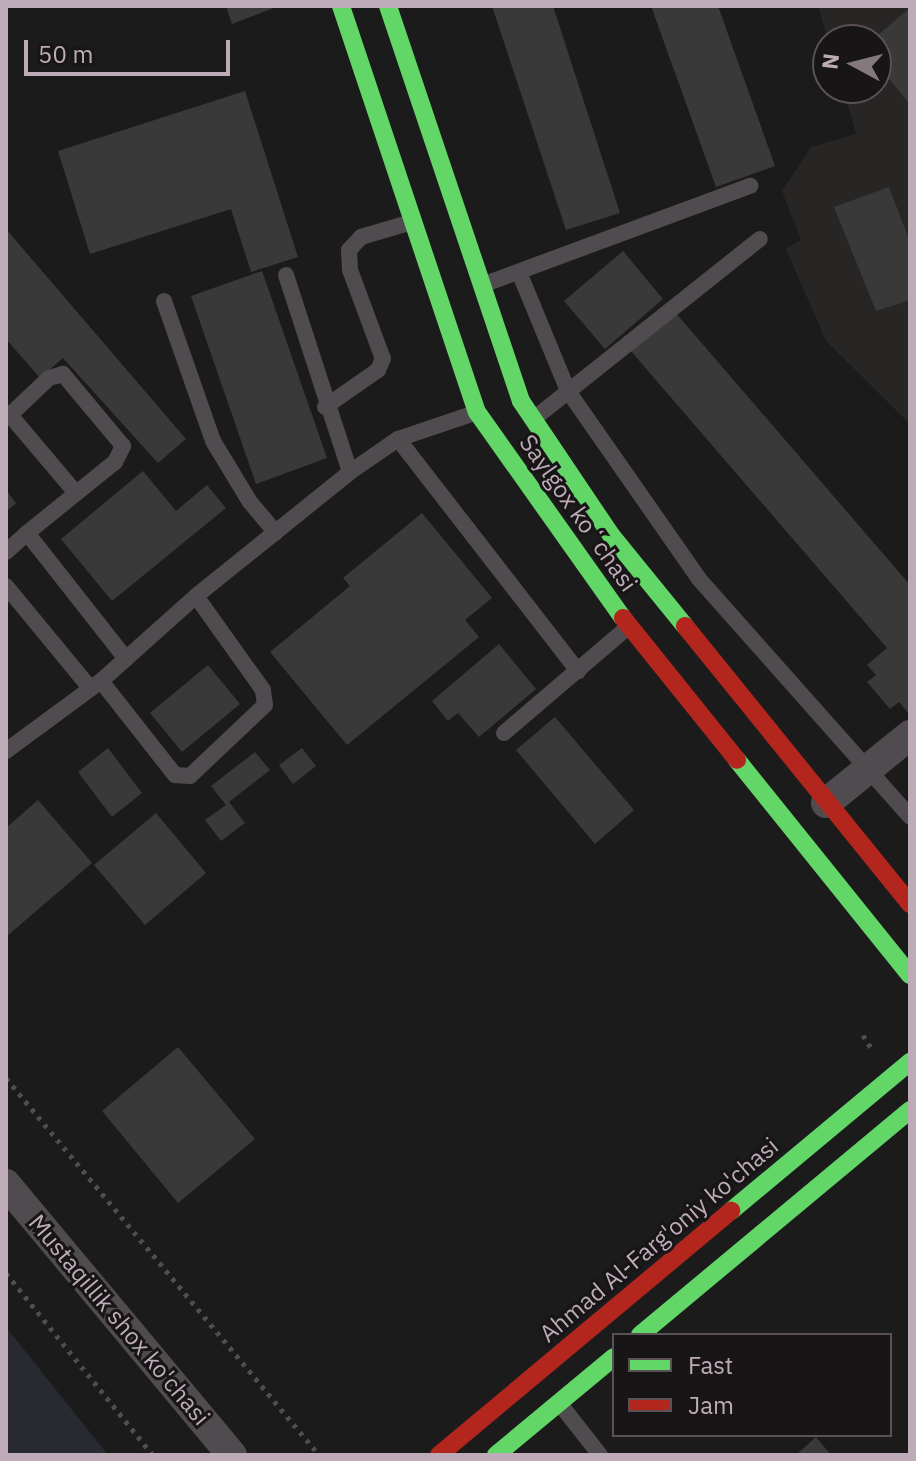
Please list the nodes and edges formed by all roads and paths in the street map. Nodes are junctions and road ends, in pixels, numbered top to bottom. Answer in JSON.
{"nodes":[{"id":1,"x":341,"y":6,"type":"edge"},
{"id":2,"x":388,"y":6,"type":"edge"},
{"id":3,"x":750,"y":186,"type":"dead end"},
{"id":4,"x":415,"y":221,"type":"junction"},
{"id":5,"x":760,"y":239,"type":"dead end"},
{"id":6,"x":519,"y":272,"type":"junction"},
{"id":7,"x":286,"y":275,"type":"dead end"},
{"id":8,"x":483,"y":285,"type":"junction"},
{"id":9,"x":164,"y":301,"type":"dead end"},
{"id":10,"x":568,"y":391,"type":"junction"},
{"id":11,"x":499,"y":406,"type":"junction"},
{"id":12,"x":325,"y":407,"type":"junction"},
{"id":13,"x":8,"y":413,"type":"edge"},
{"id":14,"x":532,"y":419,"type":"junction"},
{"id":15,"x":398,"y":439,"type":"junction"},
{"id":16,"x":350,"y":472,"type":"junction"},
{"id":17,"x":76,"y":493,"type":"junction"},
{"id":18,"x":27,"y":533,"type":"junction"},
{"id":19,"x":276,"y":533,"type":"junction"},
{"id":20,"x":6,"y":552,"type":"edge"},
{"id":21,"x":6,"y":586,"type":"edge"},
{"id":22,"x":196,"y":596,"type":"junction"},
{"id":23,"x":629,"y":626,"type":"junction"},
{"id":24,"x":126,"y":659,"type":"junction"},
{"id":25,"x":578,"y":671,"type":"junction"},
{"id":26,"x":96,"y":685,"type":"junction"},
{"id":27,"x":504,"y":733,"type":"dead end"},
{"id":28,"x":910,"y":735,"type":"edge"},
{"id":29,"x":6,"y":751,"type":"edge"},
{"id":30,"x":869,"y":768,"type":"junction"},
{"id":31,"x":826,"y":803,"type":"junction"},
{"id":32,"x":910,"y":817,"type":"edge"},
{"id":33,"x":910,"y":904,"type":"edge"},
{"id":34,"x":910,"y":975,"type":"edge"},
{"id":35,"x":910,"y":1062,"type":"edge"},
{"id":36,"x":6,"y":1078,"type":"edge"},
{"id":37,"x":910,"y":1110,"type":"edge"},
{"id":38,"x":6,"y":1184,"type":"edge"},
{"id":39,"x":6,"y":1273,"type":"edge"},
{"id":40,"x":642,"y":1333,"type":"edge"},
{"id":41,"x":612,"y":1359,"type":"edge"},
{"id":42,"x":559,"y":1402,"type":"junction"},
{"id":43,"x":153,"y":1455,"type":"edge"},
{"id":44,"x":232,"y":1455,"type":"edge"},
{"id":45,"x":319,"y":1455,"type":"edge"},
{"id":46,"x":439,"y":1455,"type":"edge"},
{"id":47,"x":496,"y":1455,"type":"edge"},
{"id":48,"x":600,"y":1455,"type":"edge"}],
"edges":[{"from":1,"to":4,"type":"main road","name":"Saylgox koʻchasi"},
{"from":2,"to":8,"type":"main road","name":"Saylgox koʻchasi"},
{"from":3,"to":6,"type":"lane"},
{"from":4,"to":11,"type":"main road","name":"Saylgox koʻchasi"},
{"from":4,"to":12,"type":"lane"},
{"from":5,"to":10,"type":"lane"},
{"from":6,"to":8,"type":"lane"},
{"from":6,"to":10,"type":"lane"},
{"from":7,"to":12,"type":"lane"},
{"from":8,"to":11,"type":"main road","name":"Saylgox koʻchasi"},
{"from":9,"to":19,"type":"lane"},
{"from":10,"to":14,"type":"lane"},
{"from":10,"to":30,"type":"lane"},
{"from":11,"to":14,"type":"main road","name":"Saylgox koʻchasi"},
{"from":11,"to":15,"type":"lane"},
{"from":11,"to":23,"type":"main road","name":"Saylgox koʻchasi"},
{"from":12,"to":16,"type":"lane"},
{"from":13,"to":17,"type":"lane"},
{"from":13,"to":17,"type":"lane"},
{"from":14,"to":31,"type":"main road","name":"Saylgox koʻchasi"},
{"from":15,"to":16,"type":"lane"},
{"from":15,"to":25,"type":"lane"},
{"from":16,"to":19,"type":"lane"},
{"from":17,"to":18,"type":"lane"},
{"from":18,"to":20,"type":"lane"},
{"from":18,"to":24,"type":"lane"},
{"from":19,"to":22,"type":"lane"},
{"from":21,"to":26,"type":"lane"},
{"from":22,"to":24,"type":"lane"},
{"from":22,"to":26,"type":"lane"},
{"from":23,"to":25,"type":"lane"},
{"from":23,"to":34,"type":"main road","name":"Saylgox koʻchasi"},
{"from":24,"to":26,"type":"lane"},
{"from":25,"to":27,"type":"lane"},
{"from":26,"to":29,"type":"lane"},
{"from":28,"to":30,"type":"street"},
{"from":30,"to":31,"type":"street"},
{"from":30,"to":32,"type":"lane"},
{"from":31,"to":33,"type":"main road","name":"Saylgox koʻchasi"},
{"from":35,"to":46,"type":"main road","name":"Ahmad Al-Farg'oniy ko'chasi"},
{"from":36,"to":45,"type":"path"},
{"from":37,"to":40,"type":"main road"},
{"from":38,"to":44,"type":"street","name":"Mustaqillik shox ko'chasi"},
{"from":39,"to":43,"type":"path"},
{"from":41,"to":42,"type":"main road"},
{"from":42,"to":47,"type":"main road"},
{"from":42,"to":48,"type":"lane"}]}
